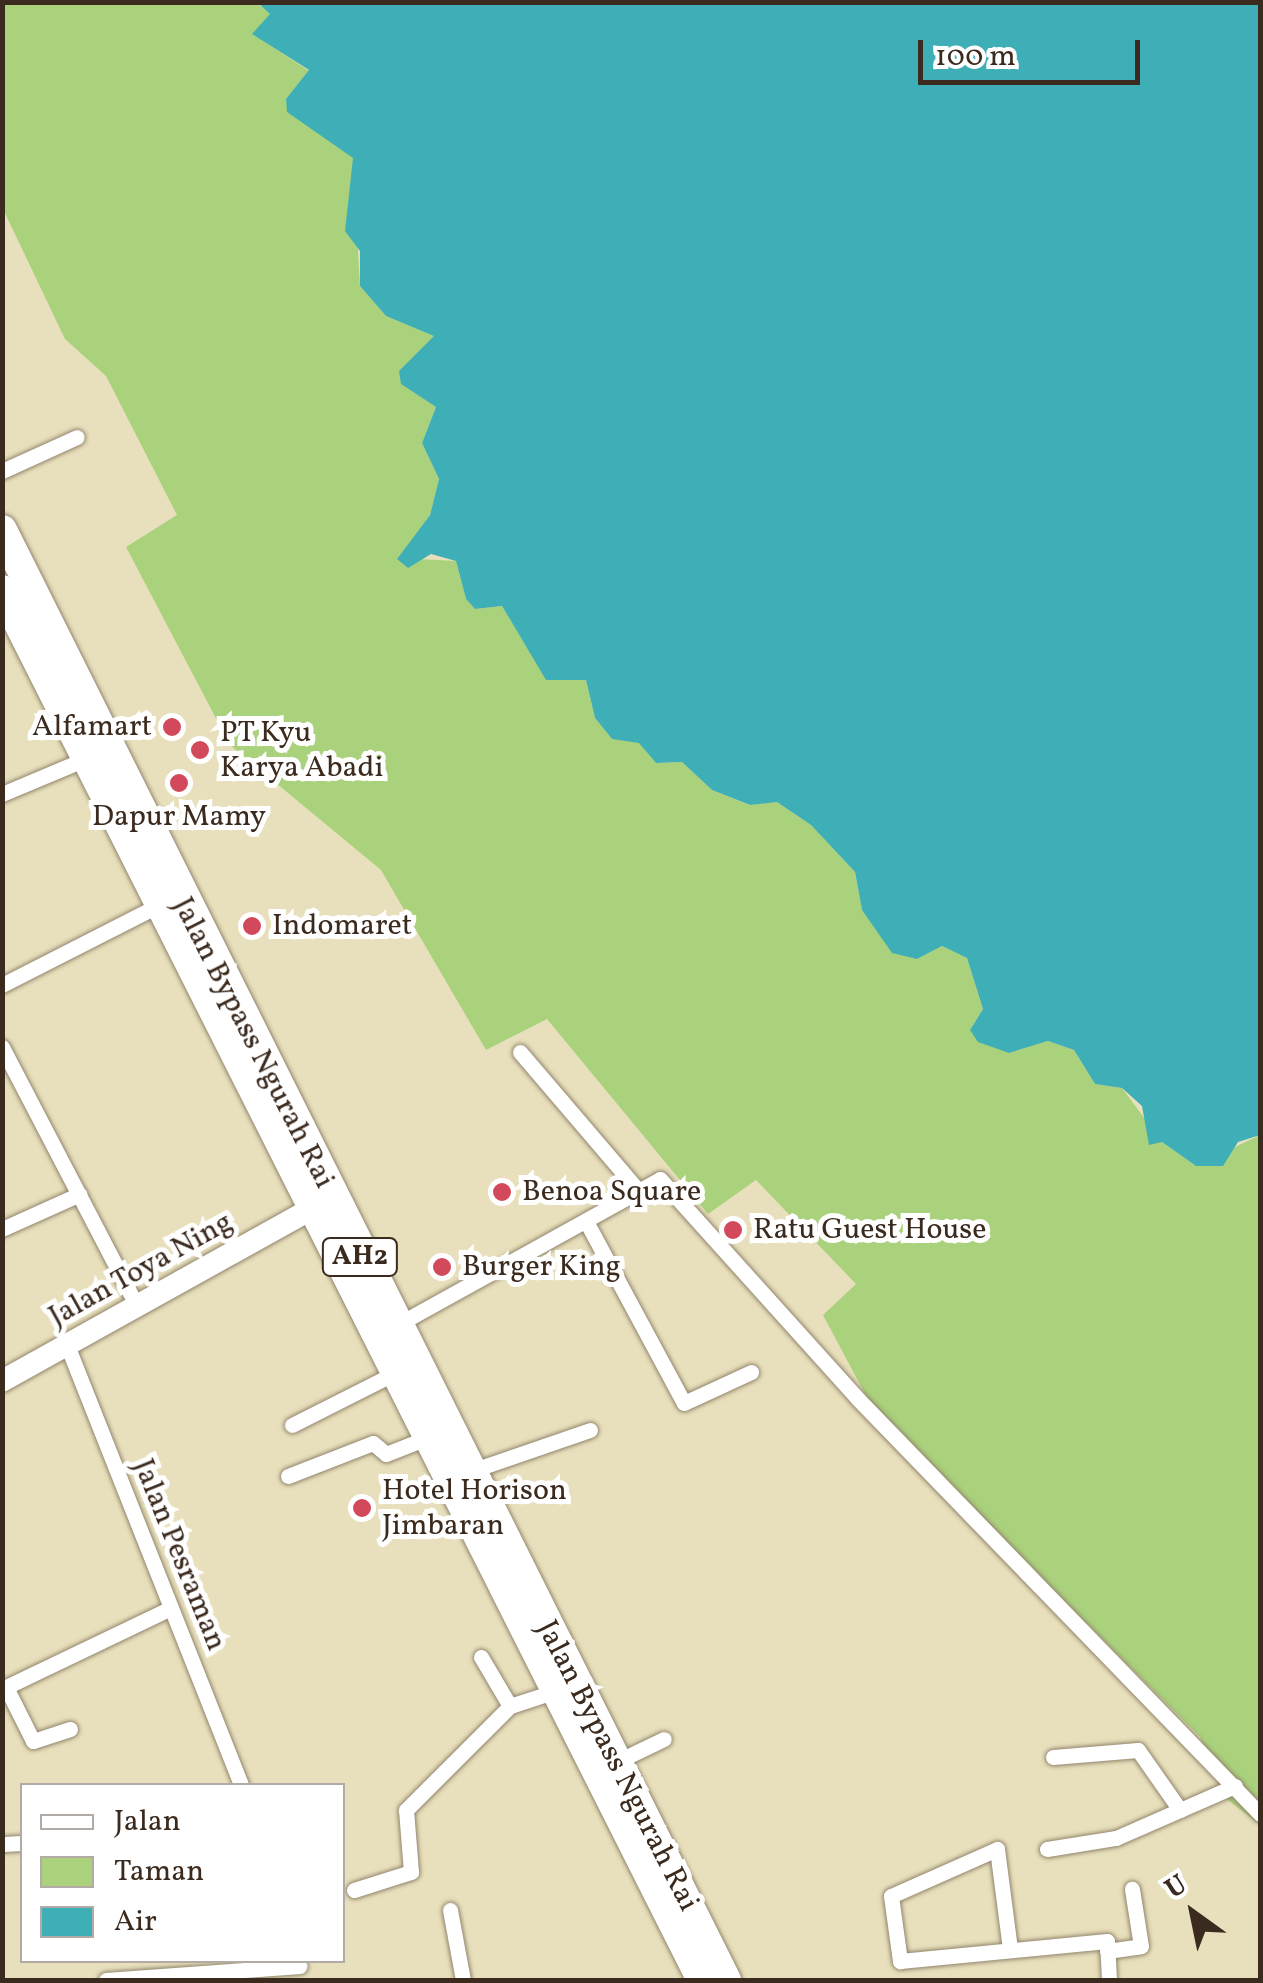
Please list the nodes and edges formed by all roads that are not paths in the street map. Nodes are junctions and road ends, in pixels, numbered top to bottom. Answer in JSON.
{"nodes":[{"id":1,"x":77,"y":437,"type":"dead end"},
{"id":2,"x":2,"y":471,"type":"edge"},
{"id":3,"x":2,"y":530,"type":"edge"},
{"id":4,"x":2,"y":590,"type":"edge"},
{"id":5,"x":83,"y":760,"type":"junction"},
{"id":6,"x":2,"y":794,"type":"edge"},
{"id":7,"x":155,"y":907,"type":"junction"},
{"id":8,"x":2,"y":986,"type":"edge"},
{"id":9,"x":3,"y":1049,"type":"edge"},
{"id":10,"x":520,"y":1052,"type":"dead end"},
{"id":11,"x":636,"y":1188,"type":"junction"},
{"id":12,"x":80,"y":1194,"type":"junction"},
{"id":13,"x":320,"y":1205,"type":"junction"},
{"id":14,"x":587,"y":1223,"type":"junction"},
{"id":15,"x":2,"y":1229,"type":"edge"},
{"id":16,"x":137,"y":1306,"type":"junction"},
{"id":17,"x":395,"y":1326,"type":"junction"},
{"id":18,"x":67,"y":1345,"type":"junction"},
{"id":19,"x":751,"y":1372,"type":"dead end"},
{"id":20,"x":391,"y":1376,"type":"junction"},
{"id":21,"x":2,"y":1381,"type":"edge"},
{"id":22,"x":292,"y":1425,"type":"dead end"},
{"id":23,"x":590,"y":1430,"type":"dead end"},
{"id":24,"x":424,"y":1439,"type":"junction"},
{"id":25,"x":468,"y":1472,"type":"junction"},
{"id":26,"x":288,"y":1476,"type":"dead end"},
{"id":27,"x":170,"y":1609,"type":"junction"},
{"id":28,"x":481,"y":1657,"type":"dead end"},
{"id":29,"x":556,"y":1691,"type":"junction"},
{"id":30,"x":510,"y":1706,"type":"junction"},
{"id":31,"x":70,"y":1729,"type":"dead end"},
{"id":32,"x":664,"y":1739,"type":"dead end"},
{"id":33,"x":1053,"y":1757,"type":"dead end"},
{"id":34,"x":616,"y":1762,"type":"junction"},
{"id":35,"x":241,"y":1783,"type":"edge"},
{"id":36,"x":1235,"y":1786,"type":"junction"},
{"id":37,"x":1180,"y":1810,"type":"junction"},
{"id":38,"x":1260,"y":1814,"type":"edge"},
{"id":39,"x":1047,"y":1849,"type":"dead end"},
{"id":40,"x":659,"y":1874,"type":"junction"},
{"id":41,"x":1132,"y":1889,"type":"dead end"},
{"id":42,"x":354,"y":1890,"type":"dead end"},
{"id":43,"x":450,"y":1910,"type":"dead end"},
{"id":44,"x":682,"y":1919,"type":"junction"},
{"id":45,"x":1010,"y":1949,"type":"junction"},
{"id":46,"x":1107,"y":1952,"type":"junction"},
{"id":47,"x":300,"y":1969,"type":"edge"},
{"id":48,"x":106,"y":1980,"type":"edge"},
{"id":49,"x":463,"y":1980,"type":"edge"},
{"id":50,"x":702,"y":1980,"type":"edge"},
{"id":51,"x":726,"y":1980,"type":"edge"},
{"id":52,"x":1109,"y":1980,"type":"edge"}],
"edges":[{"from":1,"to":2,"type":"street"},
{"from":3,"to":13,"type":"highway","name":"Jalan Bypass Ngurah Rai","number":"AH2"},
{"from":4,"to":5,"type":"highway","name":"Jalan Bypass Ngurah Rai","number":"AH2"},
{"from":5,"to":6,"type":"street"},
{"from":5,"to":7,"type":"highway","name":"Jalan Bypass Ngurah Rai","number":"AH2"},
{"from":7,"to":8,"type":"street"},
{"from":7,"to":13,"type":"highway","name":"Jalan Bypass Ngurah Rai","number":"AH2"},
{"from":9,"to":12,"type":"street"},
{"from":10,"to":11,"type":"street"},
{"from":11,"to":14,"type":"street"},
{"from":11,"to":36,"type":"street"},
{"from":12,"to":15,"type":"street"},
{"from":12,"to":16,"type":"street"},
{"from":13,"to":16,"type":"street","name":"Jalan Toya Ning"},
{"from":13,"to":17,"type":"highway","name":"Jalan Bypass Ngurah Rai","number":"AH2"},
{"from":13,"to":20,"type":"highway","name":"Jalan Bypass Ngurah Rai","number":"AH2"},
{"from":14,"to":17,"type":"street"},
{"from":14,"to":19,"type":"street"},
{"from":16,"to":18,"type":"street","name":"Jalan Toya Ning"},
{"from":17,"to":25,"type":"highway","name":"Jalan Bypass Ngurah Rai","number":"AH2"},
{"from":18,"to":21,"type":"street","name":"Jalan Toya Ning"},
{"from":18,"to":27,"type":"street","name":"Jalan Pesraman"},
{"from":20,"to":22,"type":"street"},
{"from":20,"to":24,"type":"highway","name":"Jalan Bypass Ngurah Rai","number":"AH2"},
{"from":23,"to":25,"type":"street"},
{"from":24,"to":26,"type":"street"},
{"from":24,"to":29,"type":"highway","name":"Jalan Bypass Ngurah Rai","number":"AH2"},
{"from":25,"to":34,"type":"highway","name":"Jalan Bypass Ngurah Rai","number":"AH2"},
{"from":27,"to":31,"type":"street"},
{"from":27,"to":35,"type":"street","name":"Jalan Pesraman"},
{"from":28,"to":30,"type":"street"},
{"from":29,"to":30,"type":"street"},
{"from":29,"to":40,"type":"highway","name":"Jalan Bypass Ngurah Rai","number":"AH2"},
{"from":30,"to":42,"type":"street"},
{"from":32,"to":34,"type":"street"},
{"from":33,"to":37,"type":"street"},
{"from":34,"to":40,"type":"highway","name":"Jalan Bypass Ngurah Rai","number":"AH2"},
{"from":36,"to":37,"type":"street"},
{"from":36,"to":38,"type":"street"},
{"from":37,"to":39,"type":"street"},
{"from":40,"to":44,"type":"highway","name":"Jalan Bypass Ngurah Rai","number":"AH2"},
{"from":41,"to":46,"type":"street"},
{"from":43,"to":49,"type":"street"},
{"from":44,"to":50,"type":"highway","name":"Jalan Bypass Ngurah Rai","number":"AH2"},
{"from":44,"to":51,"type":"highway","name":"Jalan Bypass Ngurah Rai","number":"AH2"},
{"from":45,"to":45,"type":"street"},
{"from":45,"to":46,"type":"street"},
{"from":46,"to":52,"type":"street"},
{"from":47,"to":48,"type":"street"}]}
